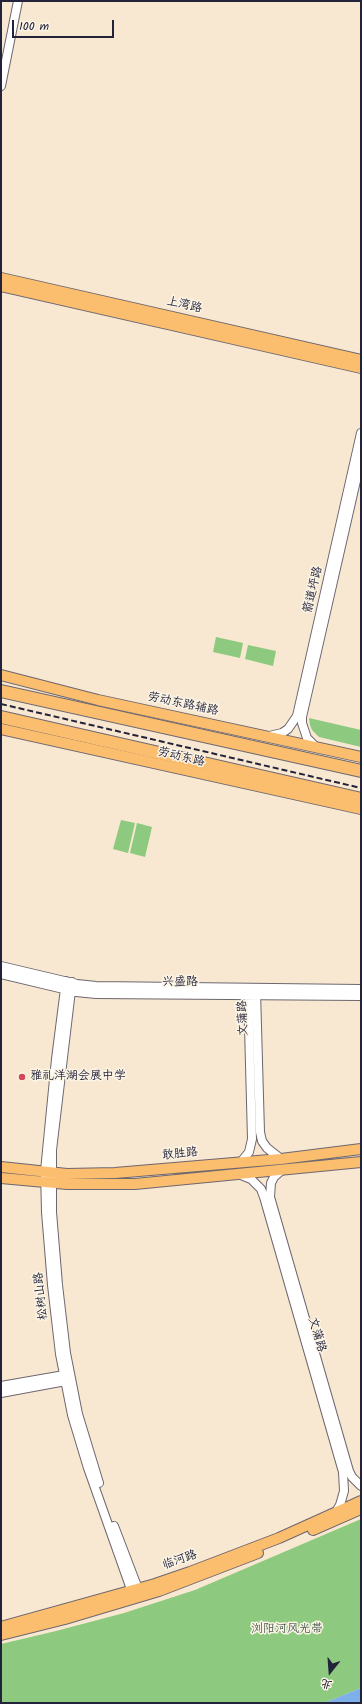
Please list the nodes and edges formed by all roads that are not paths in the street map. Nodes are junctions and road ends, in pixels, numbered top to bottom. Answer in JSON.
{"nodes":[{"id":1,"x":18,"y":1,"type":"edge"},
{"id":2,"x":1,"y":86,"type":"edge"},
{"id":3,"x":1,"y":278,"type":"edge"},
{"id":4,"x":1,"y":286,"type":"edge"},
{"id":5,"x":361,"y":360,"type":"edge"},
{"id":6,"x":361,"y":368,"type":"edge"},
{"id":7,"x":361,"y":433,"type":"edge"},
{"id":8,"x":361,"y":459,"type":"edge"},
{"id":9,"x":1,"y":675,"type":"edge"},
{"id":10,"x":1,"y":691,"type":"edge"},
{"id":11,"x":1,"y":717,"type":"edge"},
{"id":12,"x":1,"y":729,"type":"edge"},
{"id":13,"x":269,"y":736,"type":"junction"},
{"id":14,"x":316,"y":747,"type":"junction"},
{"id":15,"x":361,"y":758,"type":"edge"},
{"id":16,"x":361,"y":771,"type":"edge"},
{"id":17,"x":361,"y":799,"type":"edge"},
{"id":18,"x":361,"y":809,"type":"edge"},
{"id":19,"x":1,"y":966,"type":"edge"},
{"id":20,"x":1,"y":974,"type":"edge"},
{"id":21,"x":68,"y":986,"type":"junction"},
{"id":22,"x":361,"y":989,"type":"edge"},
{"id":23,"x":252,"y":992,"type":"junction"},
{"id":24,"x":361,"y":996,"type":"edge"},
{"id":25,"x":361,"y":1149,"type":"edge"},
{"id":26,"x":281,"y":1159,"type":"junction"},
{"id":27,"x":241,"y":1162,"type":"junction"},
{"id":28,"x":361,"y":1162,"type":"edge"},
{"id":29,"x":1,"y":1167,"type":"edge"},
{"id":30,"x":282,"y":1170,"type":"junction"},
{"id":31,"x":48,"y":1172,"type":"junction"},
{"id":32,"x":241,"y":1175,"type":"junction"},
{"id":33,"x":1,"y":1178,"type":"edge"},
{"id":34,"x":48,"y":1182,"type":"junction"},
{"id":35,"x":68,"y":1377,"type":"junction"},
{"id":36,"x":1,"y":1386,"type":"edge"},
{"id":37,"x":1,"y":1393,"type":"edge"},
{"id":38,"x":361,"y":1486,"type":"edge"},
{"id":39,"x":361,"y":1500,"type":"edge"},
{"id":40,"x":361,"y":1509,"type":"edge"},
{"id":41,"x":336,"y":1512,"type":"junction"},
{"id":42,"x":136,"y":1593,"type":"junction"},
{"id":43,"x":1,"y":1627,"type":"edge"},
{"id":44,"x":1,"y":1635,"type":"edge"}],
"edges":[{"from":1,"to":2,"type":"street"},
{"from":3,"to":5,"type":"main road","name":"上湾路"},
{"from":4,"to":6,"type":"main road","name":"上湾路"},
{"from":7,"to":13,"type":"street","name":"箭道坪路"},
{"from":8,"to":14,"type":"street","name":"箭道坪路"},
{"from":9,"to":13,"type":"main road","name":"劳动东路辅路"},
{"from":10,"to":16,"type":"highway"},
{"from":11,"to":17,"type":"highway","name":"劳动东路"},
{"from":12,"to":18,"type":"main road"},
{"from":13,"to":14,"type":"main road","name":"劳动东路辅路"},
{"from":14,"to":15,"type":"main road","name":"劳动东路辅路"},
{"from":19,"to":21,"type":"street","name":"兴盛路"},
{"from":20,"to":21,"type":"street","name":"兴盛路"},
{"from":21,"to":23,"type":"street","name":"兴盛路"},
{"from":21,"to":31,"type":"street","name":"松树山路"},
{"from":22,"to":23,"type":"street","name":"兴盛路"},
{"from":23,"to":24,"type":"street","name":"兴盛路"},
{"from":23,"to":26,"type":"street","name":"文蒲路"},
{"from":23,"to":27,"type":"street","name":"文蒲路"},
{"from":25,"to":26,"type":"main road","name":"敢胜路"},
{"from":26,"to":27,"type":"main road","name":"敢胜路"},
{"from":27,"to":31,"type":"main road","name":"敢胜路"},
{"from":28,"to":30,"type":"main road","name":"敢胜路"},
{"from":29,"to":31,"type":"main road","name":"敢胜路"},
{"from":30,"to":32,"type":"main road","name":"敢胜路"},
{"from":30,"to":38,"type":"street","name":"文蒲路"},
{"from":31,"to":34,"type":"street","name":"松树山路"},
{"from":32,"to":34,"type":"main road","name":"敢胜路"},
{"from":32,"to":41,"type":"street","name":"文蒲路"},
{"from":33,"to":34,"type":"main road","name":"敢胜路"},
{"from":34,"to":35,"type":"street","name":"松树山路"},
{"from":35,"to":36,"type":"street"},
{"from":35,"to":37,"type":"street"},
{"from":35,"to":42,"type":"street","name":"松树山路"},
{"from":39,"to":41,"type":"main road","name":"临河路"},
{"from":40,"to":42,"type":"main road","name":"临河路"},
{"from":41,"to":42,"type":"main road","name":"临河路"},
{"from":42,"to":43,"type":"main road","name":"临河路"},
{"from":42,"to":44,"type":"main road","name":"临河路"}]}
